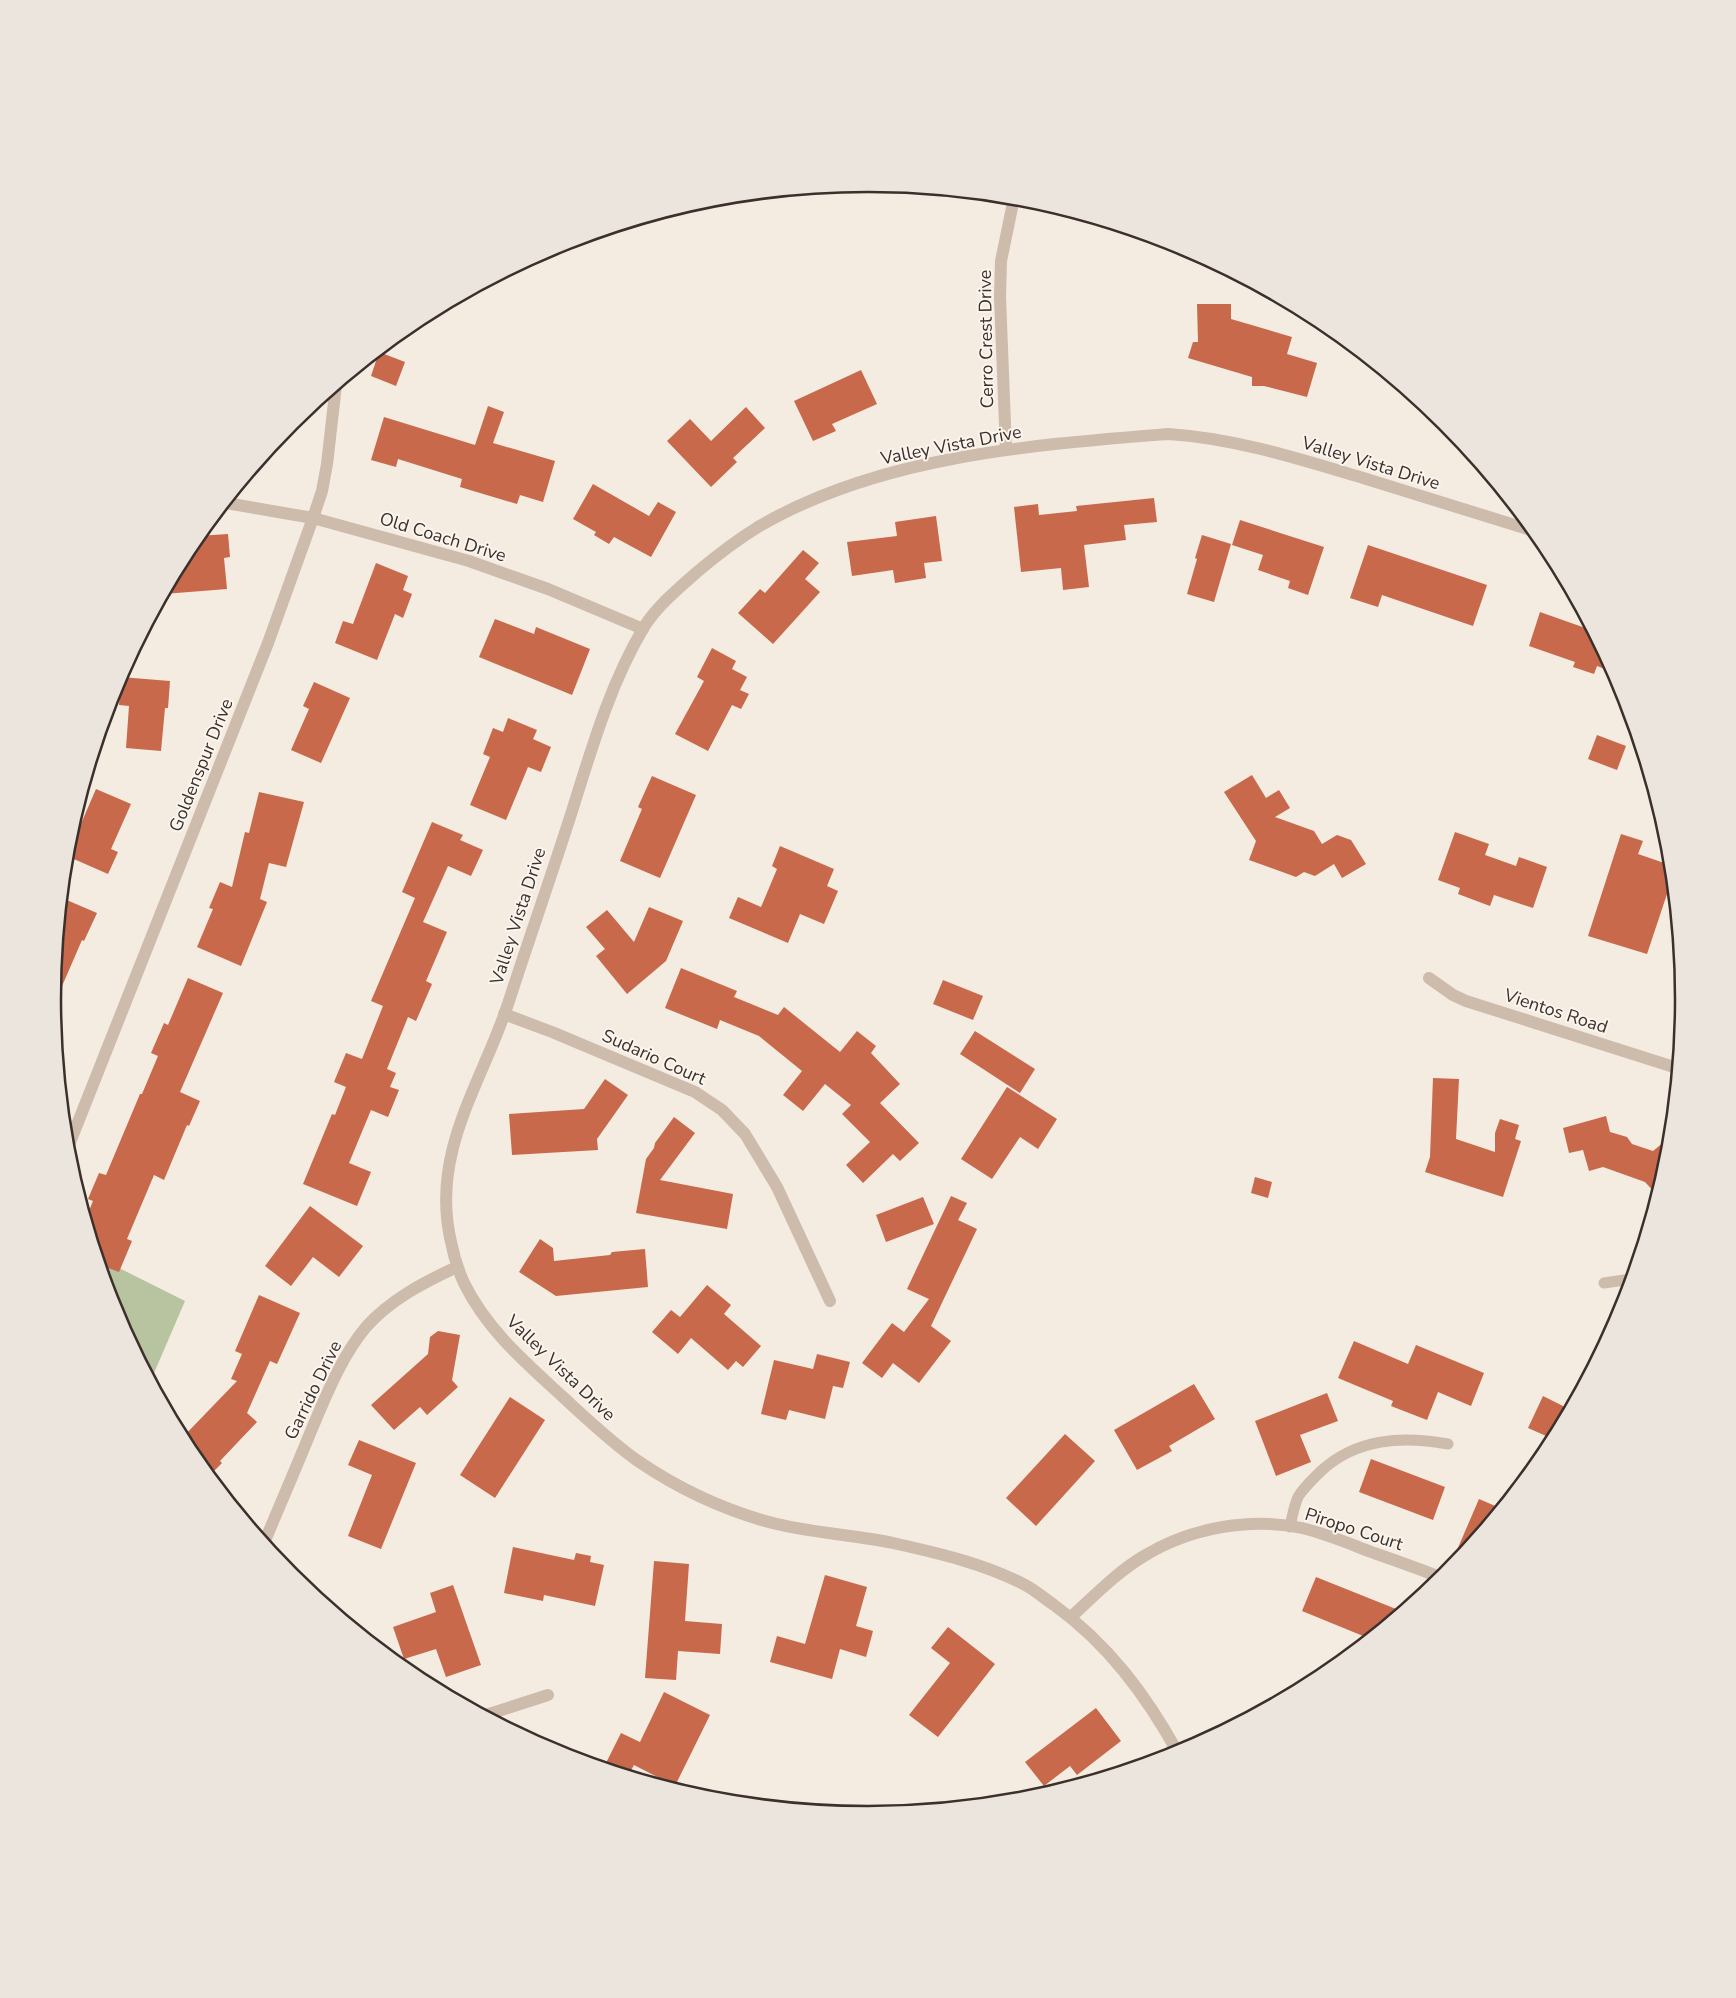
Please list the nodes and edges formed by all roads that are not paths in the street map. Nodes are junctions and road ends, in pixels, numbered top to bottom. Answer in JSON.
{"nodes":[{"id":1,"x":1012,"y":206,"type":"edge"},
{"id":2,"x":335,"y":393,"type":"edge"},
{"id":3,"x":1006,"y":450,"type":"junction"},
{"id":4,"x":232,"y":503,"type":"edge"},
{"id":5,"x":313,"y":518,"type":"junction"},
{"id":6,"x":1522,"y":527,"type":"edge"},
{"id":7,"x":643,"y":629,"type":"junction"},
{"id":8,"x":1429,"y":978,"type":"dead end"},
{"id":9,"x":504,"y":1014,"type":"junction"},
{"id":10,"x":1672,"y":1066,"type":"edge"},
{"id":11,"x":73,"y":1134,"type":"edge"},
{"id":12,"x":457,"y":1267,"type":"junction"},
{"id":13,"x":1624,"y":1280,"type":"edge"},
{"id":14,"x":1604,"y":1283,"type":"dead end"},
{"id":15,"x":830,"y":1301,"type":"dead end"},
{"id":16,"x":1448,"y":1444,"type":"dead end"},
{"id":17,"x":1290,"y":1527,"type":"junction"},
{"id":18,"x":267,"y":1537,"type":"edge"},
{"id":19,"x":1432,"y":1574,"type":"edge"},
{"id":20,"x":1071,"y":1617,"type":"junction"},
{"id":21,"x":548,"y":1695,"type":"dead end"},
{"id":22,"x":492,"y":1713,"type":"edge"},
{"id":23,"x":1174,"y":1745,"type":"edge"}],
"edges":[{"from":1,"to":3,"type":"street","name":"Cerro Crest Drive"},
{"from":2,"to":5,"type":"street","name":"Goldenspur Drive"},
{"from":3,"to":6,"type":"street","name":"Valley Vista Drive"},
{"from":3,"to":7,"type":"street","name":"Valley Vista Drive"},
{"from":4,"to":5,"type":"street","name":"Old Coach Drive"},
{"from":5,"to":7,"type":"street","name":"Old Coach Drive"},
{"from":5,"to":11,"type":"street","name":"Goldenspur Drive"},
{"from":7,"to":9,"type":"street","name":"Valley Vista Drive"},
{"from":8,"to":10,"type":"street","name":"Vientos Road"},
{"from":9,"to":12,"type":"street","name":"Valley Vista Drive"},
{"from":9,"to":15,"type":"street","name":"Sudario Court"},
{"from":12,"to":18,"type":"street","name":"Garrido Drive"},
{"from":12,"to":20,"type":"street","name":"Valley Vista Drive"},
{"from":13,"to":14,"type":"lane"},
{"from":16,"to":17,"type":"lane"},
{"from":17,"to":19,"type":"street","name":"Piropo Court"},
{"from":17,"to":20,"type":"street","name":"Piropo Court"},
{"from":20,"to":23,"type":"street","name":"Valley Vista Drive"},
{"from":21,"to":22,"type":"street"}]}
